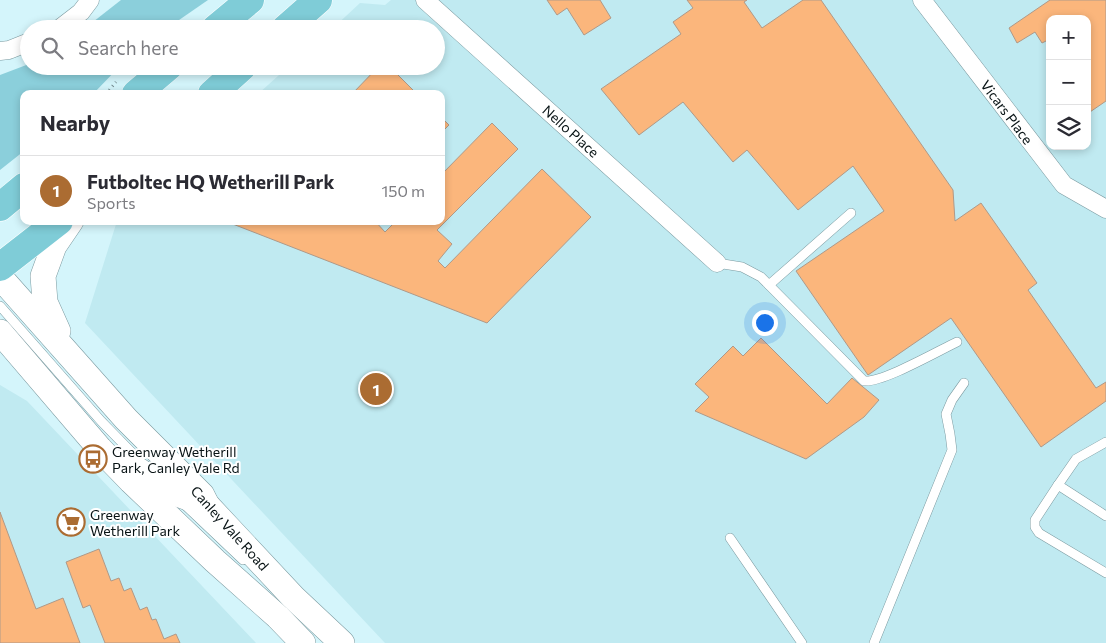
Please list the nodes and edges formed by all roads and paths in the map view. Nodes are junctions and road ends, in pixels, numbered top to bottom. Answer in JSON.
{"nodes":[{"id":1,"x":90,"y":0,"type":"edge"},
{"id":2,"x":250,"y":0,"type":"edge"},
{"id":3,"x":318,"y":0,"type":"edge"},
{"id":4,"x":425,"y":0,"type":"edge"},
{"id":5,"x":922,"y":0,"type":"edge"},
{"id":6,"x":71,"y":20,"type":"edge"},
{"id":7,"x":226,"y":20,"type":"edge"},
{"id":8,"x":295,"y":20,"type":"edge"},
{"id":9,"x":20,"y":46,"type":"edge"},
{"id":10,"x":0,"y":51,"type":"edge"},
{"id":11,"x":158,"y":75,"type":"edge"},
{"id":12,"x":233,"y":75,"type":"edge"},
{"id":13,"x":141,"y":90,"type":"edge"},
{"id":14,"x":216,"y":90,"type":"edge"},
{"id":15,"x":20,"y":190,"type":"edge"},
{"id":16,"x":0,"y":207,"type":"edge"},
{"id":17,"x":1106,"y":208,"type":"edge"},
{"id":18,"x":851,"y":213,"type":"dead end"},
{"id":19,"x":54,"y":225,"type":"edge"},
{"id":20,"x":68,"y":225,"type":"edge"},
{"id":21,"x":717,"y":263,"type":"joint"},
{"id":22,"x":0,"y":267,"type":"edge"},
{"id":23,"x":0,"y":277,"type":"edge"},
{"id":24,"x":769,"y":285,"type":"junction"},
{"id":25,"x":0,"y":306,"type":"edge"},
{"id":26,"x":0,"y":332,"type":"edge"},
{"id":27,"x":957,"y":342,"type":"dead end"},
{"id":28,"x":94,"y":382,"type":"junction"},
{"id":29,"x":964,"y":383,"type":"dead end"},
{"id":30,"x":1106,"y":442,"type":"edge"},
{"id":31,"x":100,"y":449,"type":"junction"},
{"id":32,"x":1058,"y":485,"type":"junction"},
{"id":33,"x":191,"y":499,"type":"junction"},
{"id":34,"x":1106,"y":516,"type":"edge"},
{"id":35,"x":730,"y":538,"type":"dead end"},
{"id":36,"x":214,"y":561,"type":"junction"},
{"id":37,"x":248,"y":566,"type":"dead end"},
{"id":38,"x":1106,"y":573,"type":"edge"},
{"id":39,"x":303,"y":643,"type":"edge"},
{"id":40,"x":342,"y":643,"type":"edge"},
{"id":41,"x":802,"y":643,"type":"edge"},
{"id":42,"x":874,"y":643,"type":"edge"}],
"edges":[{"from":1,"to":6,"type":"street"},
{"from":2,"to":7,"type":"main road"},
{"from":3,"to":8,"type":"main road"},
{"from":4,"to":21,"type":"street","name":"Nello Place"},
{"from":5,"to":17,"type":"street","name":"Vicars Place"},
{"from":9,"to":10,"type":"street"},
{"from":11,"to":13,"type":"main road"},
{"from":12,"to":14,"type":"main road"},
{"from":15,"to":16,"type":"main road"},
{"from":18,"to":24,"type":"lane"},
{"from":19,"to":22,"type":"main road"},
{"from":20,"to":28,"type":"street"},
{"from":21,"to":24,"type":"lane"},
{"from":23,"to":28,"type":"street","name":"Canley Vale Road"},
{"from":24,"to":27,"type":"lane"},
{"from":25,"to":33,"type":"lane"},
{"from":26,"to":31,"type":"street"},
{"from":28,"to":33,"type":"street","name":"Canley Vale Road"},
{"from":29,"to":42,"type":"lane"},
{"from":30,"to":32,"type":"lane"},
{"from":31,"to":33,"type":"street"},
{"from":31,"to":36,"type":"street"},
{"from":32,"to":34,"type":"lane"},
{"from":32,"to":38,"type":"lane"},
{"from":33,"to":36,"type":"street"},
{"from":33,"to":37,"type":"lane"},
{"from":33,"to":40,"type":"street","name":"Canley Vale Road"},
{"from":35,"to":41,"type":"lane"},
{"from":36,"to":39,"type":"street"}]}
